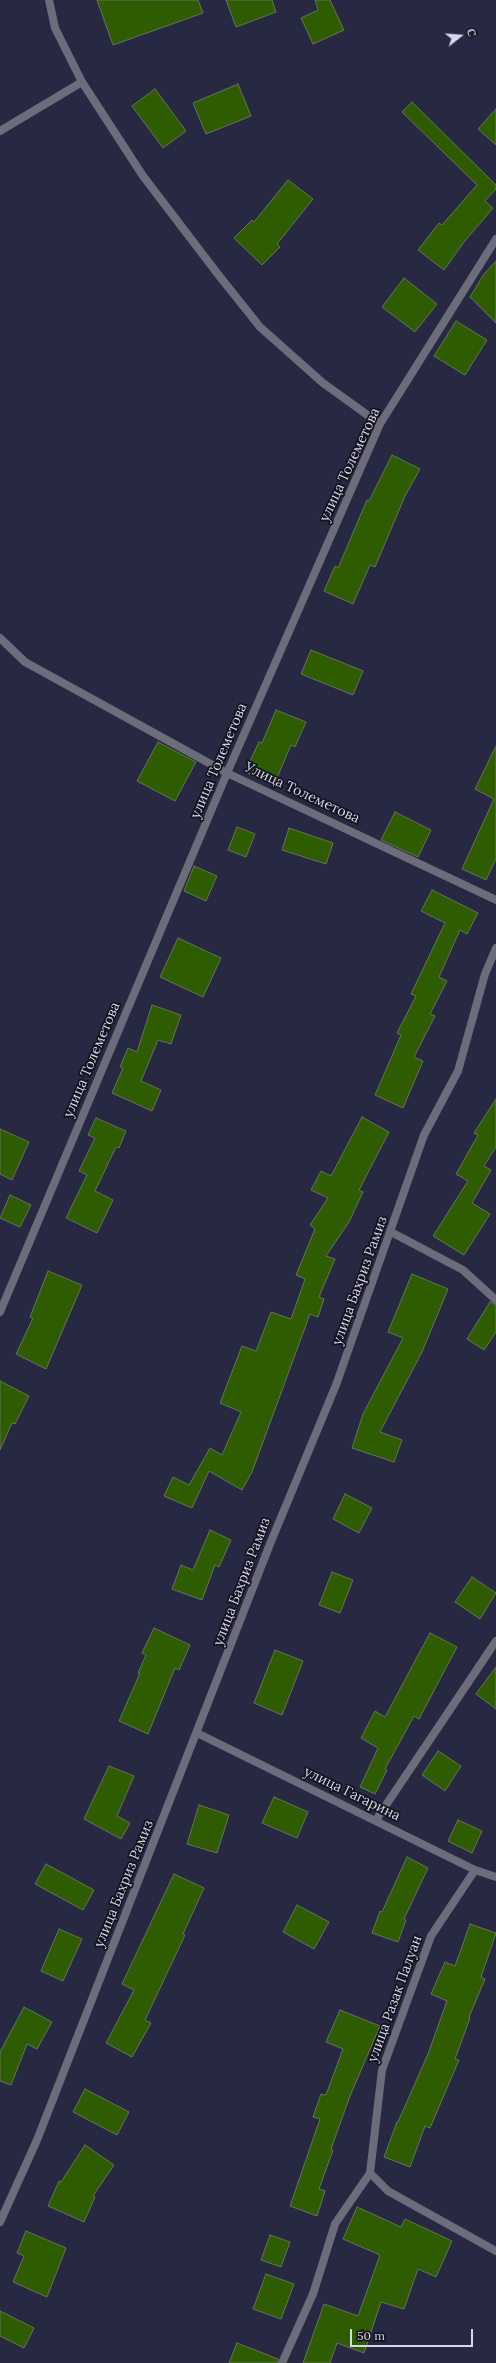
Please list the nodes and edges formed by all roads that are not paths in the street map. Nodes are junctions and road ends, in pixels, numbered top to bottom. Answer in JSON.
{"nodes":[{"id":1,"x":50,"y":0,"type":"edge"},
{"id":2,"x":82,"y":82,"type":"junction"},
{"id":3,"x":0,"y":131,"type":"edge"},
{"id":4,"x":496,"y":238,"type":"edge"},
{"id":5,"x":380,"y":424,"type":"junction"},
{"id":6,"x":0,"y":638,"type":"edge"},
{"id":7,"x":227,"y":772,"type":"junction"},
{"id":8,"x":496,"y":900,"type":"edge"},
{"id":9,"x":496,"y":948,"type":"edge"},
{"id":10,"x":391,"y":1232,"type":"junction"},
{"id":11,"x":496,"y":1300,"type":"edge"},
{"id":12,"x":0,"y":1312,"type":"edge"},
{"id":13,"x":496,"y":1641,"type":"edge"},
{"id":14,"x":197,"y":1733,"type":"junction"},
{"id":15,"x":376,"y":1820,"type":"junction"},
{"id":16,"x":475,"y":1870,"type":"junction"},
{"id":17,"x":496,"y":1876,"type":"edge"},
{"id":18,"x":370,"y":2173,"type":"junction"},
{"id":19,"x":0,"y":2222,"type":"edge"},
{"id":20,"x":496,"y":2250,"type":"edge"},
{"id":21,"x":282,"y":2363,"type":"edge"}],
"edges":[{"from":1,"to":2,"type":"street"},
{"from":2,"to":3,"type":"street"},
{"from":2,"to":5,"type":"street"},
{"from":4,"to":5,"type":"street","name":"улица Толеметова"},
{"from":5,"to":7,"type":"street","name":"улица Толеметова"},
{"from":6,"to":7,"type":"street","name":"Улица Толеметова"},
{"from":7,"to":8,"type":"street","name":"Улица Толеметова"},
{"from":7,"to":12,"type":"street","name":"улица Толеметова"},
{"from":9,"to":10,"type":"street","name":"улица Бахриз Рамиз"},
{"from":10,"to":11,"type":"street"},
{"from":10,"to":14,"type":"street","name":"улица Бахриз Рамиз"},
{"from":13,"to":15,"type":"street"},
{"from":14,"to":15,"type":"street","name":"улица Гагарина"},
{"from":14,"to":19,"type":"street","name":"улица Бахриз Рамиз"},
{"from":15,"to":16,"type":"street","name":"улица Гагарина"},
{"from":16,"to":17,"type":"street","name":"улица Гагарина"},
{"from":16,"to":18,"type":"street","name":"улица Разак Палуан"},
{"from":18,"to":20,"type":"street"},
{"from":18,"to":21,"type":"street","name":"улица Разак Палуан"}]}
